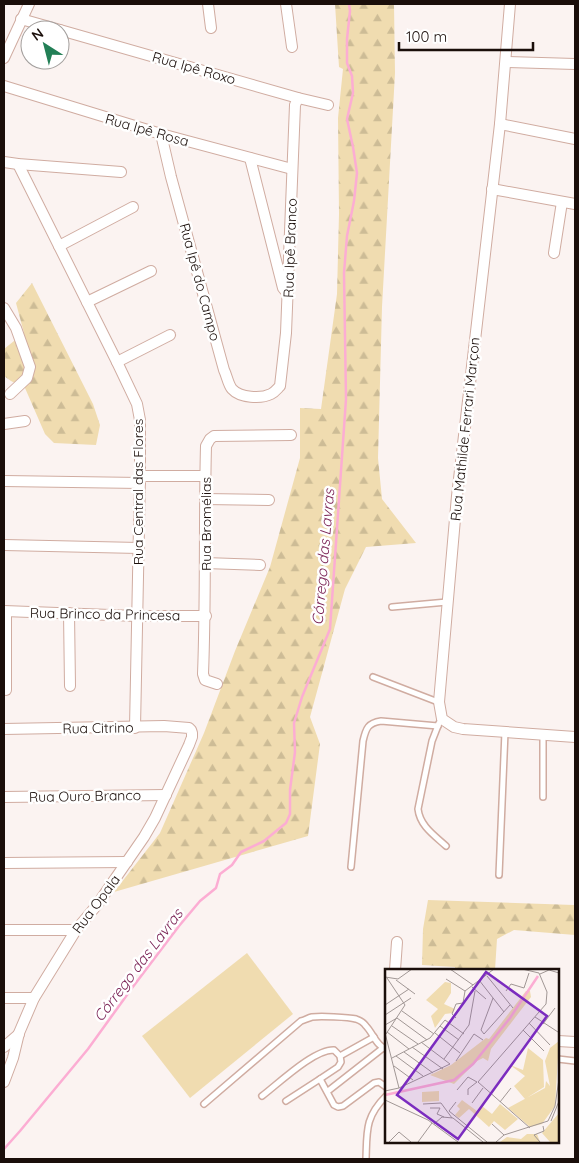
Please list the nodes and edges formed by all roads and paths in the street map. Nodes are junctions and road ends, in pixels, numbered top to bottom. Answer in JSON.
{"nodes":[{"id":1,"x":29,"y":4,"type":"edge"},
{"id":2,"x":208,"y":4,"type":"edge"},
{"id":3,"x":286,"y":4,"type":"edge"},
{"id":4,"x":510,"y":4,"type":"edge"},
{"id":5,"x":21,"y":19,"type":"junction"},
{"id":6,"x":25,"y":20,"type":"edge"},
{"id":7,"x":211,"y":28,"type":"dead end"},
{"id":8,"x":70,"y":33,"type":"edge"},
{"id":9,"x":292,"y":47,"type":"dead end"},
{"id":10,"x":4,"y":58,"type":"edge"},
{"id":11,"x":506,"y":62,"type":"junction"},
{"id":12,"x":575,"y":64,"type":"edge"},
{"id":13,"x":4,"y":86,"type":"edge"},
{"id":14,"x":298,"y":98,"type":"junction"},
{"id":15,"x":328,"y":106,"type":"dead end"},
{"id":16,"x":500,"y":124,"type":"junction"},
{"id":17,"x":161,"y":134,"type":"junction"},
{"id":18,"x":575,"y":139,"type":"edge"},
{"id":19,"x":250,"y":158,"type":"junction"},
{"id":20,"x":4,"y":162,"type":"edge"},
{"id":21,"x":18,"y":164,"type":"junction"},
{"id":22,"x":292,"y":169,"type":"junction"},
{"id":23,"x":121,"y":172,"type":"dead end"},
{"id":24,"x":492,"y":190,"type":"junction"},
{"id":25,"x":562,"y":202,"type":"junction"},
{"id":26,"x":575,"y":204,"type":"edge"},
{"id":27,"x":133,"y":207,"type":"dead end"},
{"id":28,"x":59,"y":246,"type":"junction"},
{"id":29,"x":554,"y":253,"type":"dead end"},
{"id":30,"x":151,"y":272,"type":"dead end"},
{"id":31,"x":288,"y":295,"type":"junction"},
{"id":32,"x":87,"y":302,"type":"junction"},
{"id":33,"x":4,"y":308,"type":"edge"},
{"id":34,"x":170,"y":335,"type":"dead end"},
{"id":35,"x":117,"y":362,"type":"junction"},
{"id":36,"x":10,"y":394,"type":"dead end"},
{"id":37,"x":270,"y":394,"type":"joint"},
{"id":38,"x":25,"y":421,"type":"dead end"},
{"id":39,"x":4,"y":424,"type":"edge"},
{"id":40,"x":291,"y":435,"type":"dead end"},
{"id":41,"x":206,"y":476,"type":"junction"},
{"id":42,"x":140,"y":479,"type":"junction"},
{"id":43,"x":4,"y":481,"type":"edge"},
{"id":44,"x":205,"y":499,"type":"junction"},
{"id":45,"x":269,"y":500,"type":"dead end"},
{"id":46,"x":4,"y":545,"type":"edge"},
{"id":47,"x":139,"y":548,"type":"junction"},
{"id":48,"x":206,"y":563,"type":"junction"},
{"id":49,"x":260,"y":565,"type":"dead end"},
{"id":50,"x":447,"y":602,"type":"junction"},
{"id":51,"x":392,"y":607,"type":"dead end"},
{"id":52,"x":5,"y":612,"type":"edge"},
{"id":53,"x":69,"y":613,"type":"junction"},
{"id":54,"x":138,"y":616,"type":"junction"},
{"id":55,"x":206,"y":616,"type":"junction"},
{"id":56,"x":373,"y":677,"type":"dead end"},
{"id":57,"x":217,"y":684,"type":"dead end"},
{"id":58,"x":70,"y":686,"type":"dead end"},
{"id":59,"x":6,"y":690,"type":"dead end"},
{"id":60,"x":439,"y":702,"type":"junction"},
{"id":61,"x":440,"y":722,"type":"junction"},
{"id":62,"x":135,"y":728,"type":"junction"},
{"id":63,"x":4,"y":729,"type":"edge"},
{"id":64,"x":191,"y":730,"type":"joint"},
{"id":65,"x":505,"y":732,"type":"junction"},
{"id":66,"x":543,"y":735,"type":"junction"},
{"id":67,"x":575,"y":737,"type":"edge"},
{"id":68,"x":166,"y":795,"type":"junction"},
{"id":69,"x":4,"y":797,"type":"edge"},
{"id":70,"x":544,"y":797,"type":"dead end"},
{"id":71,"x":446,"y":846,"type":"dead end"},
{"id":72,"x":128,"y":862,"type":"junction"},
{"id":73,"x":4,"y":863,"type":"edge"},
{"id":74,"x":351,"y":867,"type":"dead end"},
{"id":75,"x":499,"y":874,"type":"dead end"},
{"id":76,"x":4,"y":930,"type":"edge"},
{"id":77,"x":76,"y":930,"type":"junction"},
{"id":78,"x":397,"y":942,"type":"dead end"},
{"id":79,"x":395,"y":969,"type":"edge"},
{"id":80,"x":4,"y":998,"type":"edge"},
{"id":81,"x":34,"y":998,"type":"junction"},
{"id":82,"x":20,"y":1033,"type":"junction"},
{"id":83,"x":374,"y":1037,"type":"junction"},
{"id":84,"x":559,"y":1041,"type":"edge"},
{"id":85,"x":575,"y":1042,"type":"edge"},
{"id":86,"x":4,"y":1047,"type":"edge"},
{"id":87,"x":385,"y":1048,"type":"edge"},
{"id":88,"x":340,"y":1056,"type":"junction"},
{"id":89,"x":559,"y":1059,"type":"edge"},
{"id":90,"x":575,"y":1060,"type":"edge"},
{"id":91,"x":320,"y":1079,"type":"junction"},
{"id":92,"x":4,"y":1082,"type":"edge"},
{"id":93,"x":385,"y":1086,"type":"edge"},
{"id":94,"x":328,"y":1091,"type":"junction"},
{"id":95,"x":262,"y":1096,"type":"dead end"},
{"id":96,"x":385,"y":1097,"type":"edge"},
{"id":97,"x":286,"y":1100,"type":"dead end"},
{"id":98,"x":204,"y":1104,"type":"dead end"},
{"id":99,"x":366,"y":1159,"type":"edge"}],
"edges":[{"from":1,"to":5,"type":"street"},
{"from":2,"to":7,"type":"street"},
{"from":3,"to":9,"type":"street"},
{"from":4,"to":11,"type":"street","name":"Rua Mathilde Ferrari Marçon"},
{"from":5,"to":6,"type":"street","name":"Rua Ipê Roxo"},
{"from":5,"to":10,"type":"street"},
{"from":8,"to":14,"type":"street","name":"Rua Ipê Roxo"},
{"from":11,"to":12,"type":"street"},
{"from":11,"to":16,"type":"street","name":"Rua Mathilde Ferrari Marçon"},
{"from":13,"to":17,"type":"street","name":"Rua Ipê Rosa"},
{"from":14,"to":15,"type":"street","name":"Rua Ipê Roxo"},
{"from":14,"to":22,"type":"street","name":"Rua Ipê Branco"},
{"from":16,"to":18,"type":"street"},
{"from":16,"to":24,"type":"street","name":"Rua Mathilde Ferrari Marçon"},
{"from":17,"to":19,"type":"street","name":"Rua Ipê Rosa"},
{"from":17,"to":37,"type":"street","name":"Rua Ipê do Campo"},
{"from":19,"to":22,"type":"street","name":"Rua Ipê Rosa"},
{"from":19,"to":31,"type":"street"},
{"from":20,"to":21,"type":"street"},
{"from":21,"to":23,"type":"street"},
{"from":21,"to":28,"type":"street","name":"Rua Central das Flores"},
{"from":22,"to":31,"type":"street","name":"Rua Ipê Branco"},
{"from":24,"to":25,"type":"street"},
{"from":24,"to":50,"type":"street","name":"Rua Mathilde Ferrari Marçon"},
{"from":25,"to":26,"type":"street"},
{"from":25,"to":29,"type":"street"},
{"from":27,"to":28,"type":"street"},
{"from":28,"to":32,"type":"street","name":"Rua Central das Flores"},
{"from":30,"to":32,"type":"street"},
{"from":31,"to":37,"type":"street","name":"Rua Ipê Branco"},
{"from":32,"to":35,"type":"street","name":"Rua Central das Flores"},
{"from":33,"to":36,"type":"street"},
{"from":34,"to":35,"type":"street"},
{"from":35,"to":42,"type":"street","name":"Rua Central das Flores"},
{"from":38,"to":39,"type":"street"},
{"from":40,"to":41,"type":"street","name":"Rua Bromélias"},
{"from":41,"to":42,"type":"street"},
{"from":41,"to":44,"type":"street","name":"Rua Bromélias"},
{"from":42,"to":43,"type":"street"},
{"from":42,"to":47,"type":"street","name":"Rua Central das Flores"},
{"from":44,"to":45,"type":"street"},
{"from":44,"to":48,"type":"street","name":"Rua Bromélias"},
{"from":46,"to":47,"type":"street"},
{"from":47,"to":54,"type":"street","name":"Rua Central das Flores"},
{"from":48,"to":49,"type":"street"},
{"from":48,"to":55,"type":"street","name":"Rua Bromélias"},
{"from":50,"to":51,"type":"lane"},
{"from":50,"to":60,"type":"street","name":"Rua Mathilde Ferrari Marçon"},
{"from":52,"to":53,"type":"street","name":"Rua Brinco da Princesa"},
{"from":52,"to":59,"type":"street"},
{"from":53,"to":54,"type":"street","name":"Rua Brinco da Princesa"},
{"from":53,"to":58,"type":"street"},
{"from":54,"to":55,"type":"street","name":"Rua Brinco da Princesa"},
{"from":54,"to":62,"type":"street","name":"Rua Central das Flores"},
{"from":55,"to":57,"type":"street","name":"Rua Bromélias"},
{"from":56,"to":60,"type":"lane"},
{"from":60,"to":61,"type":"street","name":"Rua Mathilde Ferrari Marçon"},
{"from":61,"to":65,"type":"street"},
{"from":61,"to":71,"type":"lane"},
{"from":61,"to":74,"type":"lane"},
{"from":62,"to":63,"type":"street","name":"Rua Citrino"},
{"from":62,"to":64,"type":"street","name":"Rua Citrino"},
{"from":64,"to":68,"type":"street","name":"Rua Opala"},
{"from":65,"to":66,"type":"street"},
{"from":65,"to":75,"type":"lane"},
{"from":66,"to":67,"type":"street"},
{"from":66,"to":70,"type":"lane"},
{"from":68,"to":69,"type":"street","name":"Rua Ouro Branco"},
{"from":68,"to":72,"type":"street","name":"Rua Opala"},
{"from":72,"to":73,"type":"street"},
{"from":72,"to":77,"type":"street","name":"Rua Opala"},
{"from":76,"to":77,"type":"street"},
{"from":77,"to":81,"type":"street","name":"Rua Opala"},
{"from":78,"to":79,"type":"street"},
{"from":80,"to":81,"type":"street"},
{"from":81,"to":82,"type":"street","name":"Rua Opala"},
{"from":82,"to":86,"type":"street"},
{"from":82,"to":92,"type":"street","name":"Rua Opala"},
{"from":83,"to":87,"type":"lane"},
{"from":83,"to":88,"type":"lane"},
{"from":83,"to":98,"type":"lane"},
{"from":84,"to":85,"type":"street"},
{"from":87,"to":94,"type":"lane"},
{"from":88,"to":91,"type":"lane"},
{"from":88,"to":95,"type":"lane"},
{"from":89,"to":90,"type":"lane"},
{"from":91,"to":94,"type":"lane"},
{"from":91,"to":97,"type":"lane"},
{"from":93,"to":94,"type":"lane"},
{"from":96,"to":99,"type":"lane"}]}
